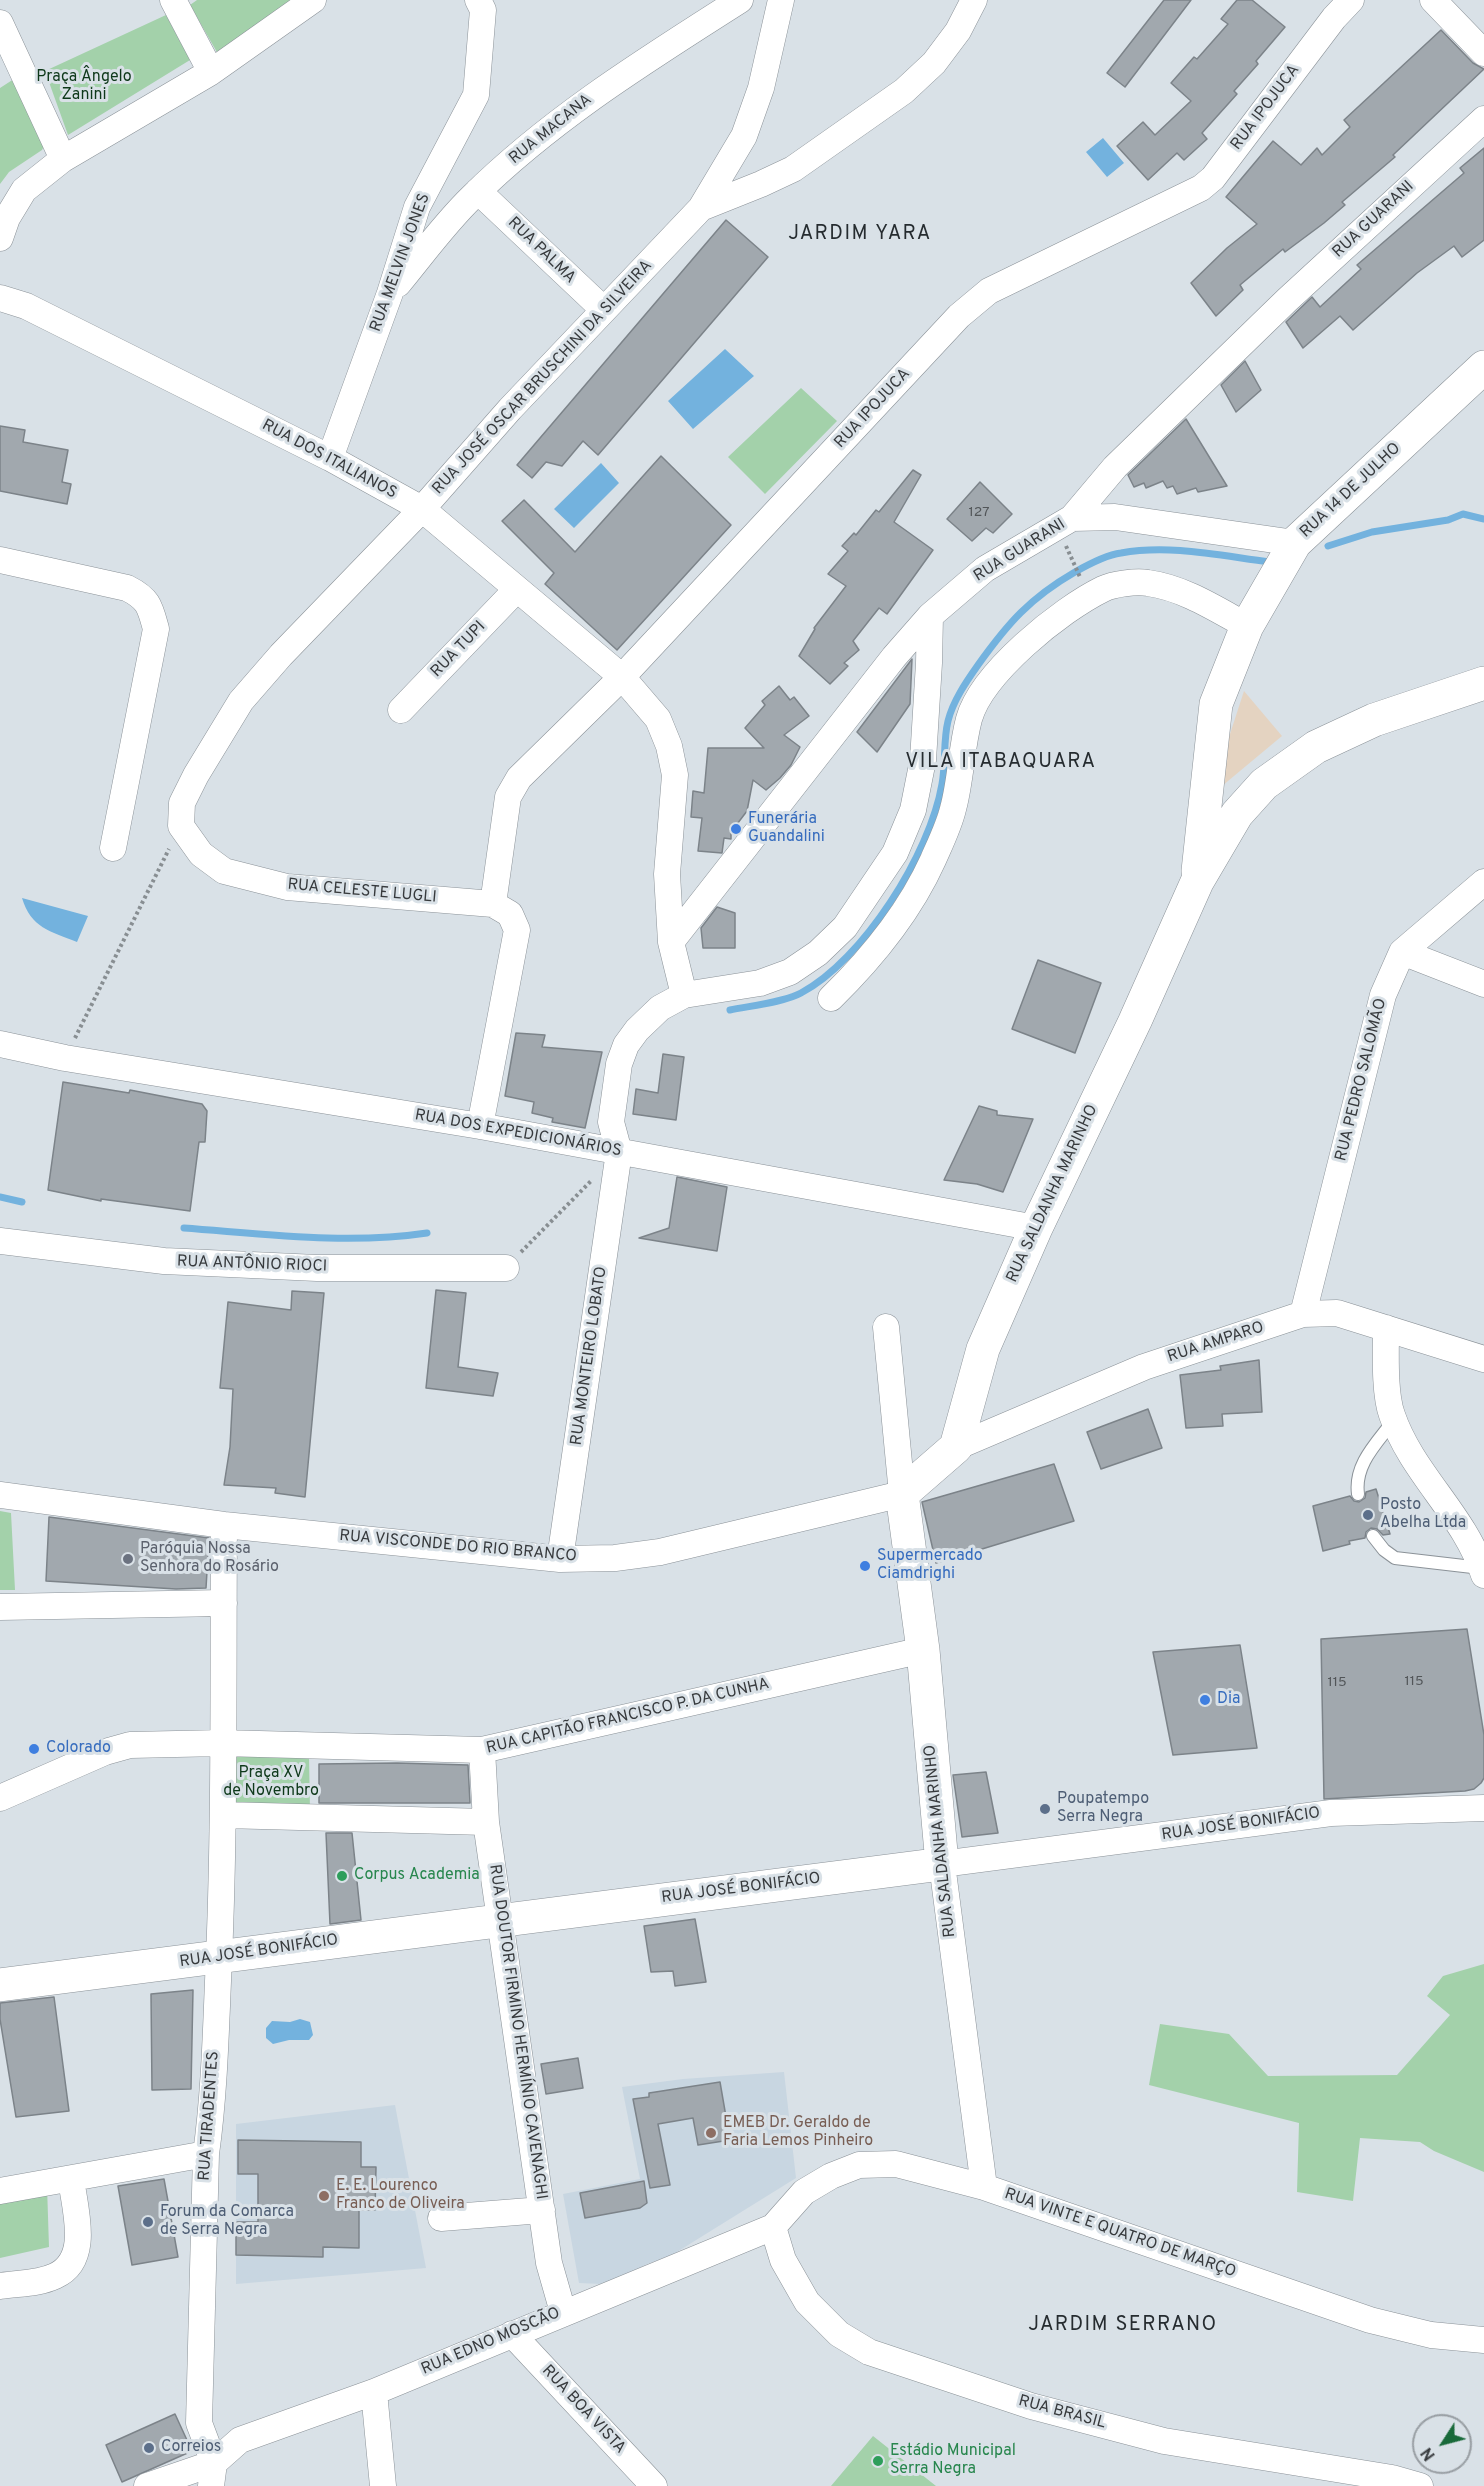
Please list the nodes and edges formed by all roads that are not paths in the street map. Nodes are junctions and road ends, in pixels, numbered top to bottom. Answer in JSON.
{"nodes":[{"id":1,"x":173,"y":0,"type":"edge"},
{"id":2,"x":313,"y":0,"type":"edge"},
{"id":3,"x":478,"y":0,"type":"edge"},
{"id":4,"x":740,"y":0,"type":"edge"},
{"id":5,"x":781,"y":0,"type":"edge"},
{"id":6,"x":974,"y":0,"type":"edge"},
{"id":7,"x":1351,"y":0,"type":"edge"},
{"id":8,"x":1433,"y":0,"type":"edge"},
{"id":9,"x":0,"y":23,"type":"edge"},
{"id":10,"x":1484,"y":53,"type":"edge"},
{"id":11,"x":212,"y":72,"type":"junction"},
{"id":12,"x":1484,"y":119,"type":"edge"},
{"id":13,"x":63,"y":159,"type":"junction"},
{"id":14,"x":478,"y":191,"type":"junction"},
{"id":15,"x":701,"y":208,"type":"junction"},
{"id":16,"x":0,"y":238,"type":"edge"},
{"id":17,"x":390,"y":293,"type":"junction"},
{"id":18,"x":0,"y":298,"type":"edge"},
{"id":19,"x":604,"y":310,"type":"junction"},
{"id":20,"x":1484,"y":367,"type":"edge"},
{"id":21,"x":330,"y":458,"type":"junction"},
{"id":22,"x":422,"y":509,"type":"junction"},
{"id":23,"x":1072,"y":518,"type":"junction"},
{"id":24,"x":1295,"y":543,"type":"junction"},
{"id":25,"x":0,"y":560,"type":"edge"},
{"id":26,"x":517,"y":589,"type":"junction"},
{"id":27,"x":930,"y":616,"type":"junction"},
{"id":28,"x":1247,"y":626,"type":"junction"},
{"id":29,"x":622,"y":677,"type":"junction"},
{"id":30,"x":1484,"y":683,"type":"edge"},
{"id":31,"x":401,"y":710,"type":"dead end"},
{"id":32,"x":181,"y":826,"type":"joint"},
{"id":33,"x":113,"y":848,"type":"dead end"},
{"id":34,"x":1197,"y":882,"type":"junction"},
{"id":35,"x":1484,"y":882,"type":"edge"},
{"id":36,"x":493,"y":904,"type":"junction"},
{"id":37,"x":861,"y":911,"type":"junction"},
{"id":38,"x":901,"y":914,"type":"junction"},
{"id":39,"x":671,"y":942,"type":"junction"},
{"id":40,"x":1401,"y":952,"type":"junction"},
{"id":41,"x":1484,"y":984,"type":"edge"},
{"id":42,"x":684,"y":995,"type":"junction"},
{"id":43,"x":831,"y":998,"type":"dead end"},
{"id":44,"x":0,"y":1044,"type":"edge"},
{"id":45,"x":480,"y":1126,"type":"junction"},
{"id":46,"x":619,"y":1152,"type":"junction"},
{"id":47,"x":1035,"y":1228,"type":"junction"},
{"id":48,"x":0,"y":1241,"type":"edge"},
{"id":49,"x":506,"y":1268,"type":"road end"},
{"id":50,"x":1303,"y":1314,"type":"junction"},
{"id":51,"x":886,"y":1328,"type":"dead end"},
{"id":52,"x":1386,"y":1328,"type":"junction"},
{"id":53,"x":1484,"y":1359,"type":"edge"},
{"id":54,"x":1394,"y":1419,"type":"junction"},
{"id":55,"x":956,"y":1447,"type":"junction"},
{"id":56,"x":902,"y":1494,"type":"junction"},
{"id":57,"x":1358,"y":1494,"type":"dead end"},
{"id":58,"x":0,"y":1495,"type":"edge"},
{"id":59,"x":224,"y":1525,"type":"junction"},
{"id":60,"x":1373,"y":1536,"type":"dead end"},
{"id":61,"x":560,"y":1559,"type":"junction"},
{"id":62,"x":1483,"y":1571,"type":"edge"},
{"id":63,"x":224,"y":1604,"type":"junction"},
{"id":64,"x":0,"y":1607,"type":"edge"},
{"id":65,"x":923,"y":1650,"type":"junction"},
{"id":66,"x":222,"y":1743,"type":"junction"},
{"id":67,"x":482,"y":1750,"type":"junction"},
{"id":68,"x":0,"y":1798,"type":"edge"},
{"id":69,"x":1484,"y":1808,"type":"edge"},
{"id":70,"x":224,"y":1815,"type":"junction"},
{"id":71,"x":486,"y":1822,"type":"junction"},
{"id":72,"x":942,"y":1864,"type":"junction"},
{"id":73,"x":502,"y":1920,"type":"junction"},
{"id":74,"x":219,"y":1958,"type":"junction"},
{"id":75,"x":0,"y":1985,"type":"edge"},
{"id":76,"x":206,"y":2154,"type":"junction"},
{"id":77,"x":71,"y":2179,"type":"junction"},
{"id":78,"x":984,"y":2187,"type":"junction"},
{"id":79,"x":0,"y":2191,"type":"edge"},
{"id":80,"x":542,"y":2210,"type":"junction"},
{"id":81,"x":441,"y":2217,"type":"dead end"},
{"id":82,"x":773,"y":2227,"type":"junction"},
{"id":83,"x":0,"y":2286,"type":"edge"},
{"id":84,"x":563,"y":2312,"type":"junction"},
{"id":85,"x":512,"y":2334,"type":"junction"},
{"id":86,"x":1484,"y":2340,"type":"edge"},
{"id":87,"x":374,"y":2392,"type":"junction"},
{"id":88,"x":212,"y":2475,"type":"edge"},
{"id":89,"x":147,"y":2486,"type":"edge"},
{"id":90,"x":383,"y":2486,"type":"edge"},
{"id":91,"x":654,"y":2486,"type":"edge"},
{"id":92,"x":1420,"y":2486,"type":"edge"}],
"edges":[{"from":1,"to":11,"type":"street"},
{"from":2,"to":11,"type":"street"},
{"from":3,"to":17,"type":"street","name":"RUA MELVIN JONES"},
{"from":4,"to":14,"type":"street","name":"RUA MACANA"},
{"from":5,"to":15,"type":"street"},
{"from":6,"to":15,"type":"street","name":"RUA JOSÉ OSCAR BRUSCHINI DA SILVEIRA"},
{"from":7,"to":29,"type":"street","name":"RUA IPOJUCA"},
{"from":8,"to":10,"type":"street"},
{"from":9,"to":13,"type":"street"},
{"from":11,"to":13,"type":"street"},
{"from":12,"to":23,"type":"street","name":"RUA GUARANI"},
{"from":13,"to":16,"type":"street"},
{"from":14,"to":17,"type":"street","name":"RUA MACANA"},
{"from":14,"to":19,"type":"street","name":"RUA PALMA"},
{"from":15,"to":19,"type":"street","name":"RUA JOSÉ OSCAR BRUSCHINI DA SILVEIRA"},
{"from":17,"to":21,"type":"street","name":"RUA MELVIN JONES"},
{"from":18,"to":21,"type":"street","name":"RUA DOS ITALIANOS"},
{"from":19,"to":22,"type":"street","name":"RUA JOSÉ OSCAR BRUSCHINI DA SILVEIRA"},
{"from":20,"to":24,"type":"main road","name":"RUA 14 DE JULHO"},
{"from":21,"to":22,"type":"street","name":"RUA DOS ITALIANOS"},
{"from":22,"to":26,"type":"street","name":"RUA DOS ITALIANOS"},
{"from":22,"to":32,"type":"street","name":"RUA JOSÉ OSCAR BRUSCHINI DA SILVEIRA"},
{"from":23,"to":24,"type":"street"},
{"from":23,"to":27,"type":"street","name":"RUA GUARANI"},
{"from":24,"to":28,"type":"main road","name":"RUA 14 DE JULHO"},
{"from":25,"to":33,"type":"street"},
{"from":26,"to":29,"type":"street","name":"RUA DOS ITALIANOS"},
{"from":26,"to":31,"type":"street","name":"RUA TUPI"},
{"from":27,"to":37,"type":"street"},
{"from":27,"to":39,"type":"street","name":"RUA GUARANI"},
{"from":28,"to":34,"type":"main road","name":"RUA 14 DE JULHO"},
{"from":28,"to":38,"type":"street"},
{"from":29,"to":36,"type":"street","name":"RUA IPOJUCA"},
{"from":29,"to":39,"type":"street","name":"RUA DOS ITALIANOS"},
{"from":30,"to":34,"type":"main road"},
{"from":32,"to":36,"type":"street","name":"RUA CELESTE LUGLI"},
{"from":34,"to":47,"type":"main road","name":"RUA SALDANHA MARINHO"},
{"from":35,"to":40,"type":"street","name":"RUA PEDRO SALOMÃO"},
{"from":36,"to":45,"type":"street"},
{"from":37,"to":38,"type":"street"},
{"from":37,"to":42,"type":"street"},
{"from":38,"to":43,"type":"street"},
{"from":39,"to":42,"type":"street","name":"RUA DOS ITALIANOS"},
{"from":40,"to":41,"type":"street"},
{"from":40,"to":50,"type":"street","name":"RUA PEDRO SALOMÃO"},
{"from":42,"to":46,"type":"street"},
{"from":44,"to":45,"type":"street","name":"RUA DOS EXPEDICIONÁRIOS"},
{"from":45,"to":46,"type":"street","name":"RUA DOS EXPEDICIONÁRIOS"},
{"from":46,"to":47,"type":"street","name":"RUA DOS EXPEDICIONÁRIOS"},
{"from":46,"to":61,"type":"street","name":"RUA MONTEIRO LOBATO"},
{"from":47,"to":55,"type":"main road","name":"RUA SALDANHA MARINHO"},
{"from":48,"to":49,"type":"street","name":"RUA ANTÔNIO RIOCI"},
{"from":50,"to":52,"type":"street","name":"RUA AMPARO"},
{"from":50,"to":55,"type":"street","name":"RUA AMPARO"},
{"from":51,"to":56,"type":"street","name":"RUA SALDANHA MARINHO"},
{"from":52,"to":53,"type":"street","name":"RUA AMPARO"},
{"from":52,"to":54,"type":"street"},
{"from":54,"to":57,"type":"lane"},
{"from":54,"to":62,"type":"street"},
{"from":55,"to":56,"type":"main road"},
{"from":56,"to":61,"type":"street","name":"RUA VISCONDE DO RIO BRANCO"},
{"from":56,"to":65,"type":"main road","name":"RUA SALDANHA MARINHO"},
{"from":58,"to":59,"type":"street","name":"RUA VISCONDE DO RIO BRANCO"},
{"from":59,"to":61,"type":"street","name":"RUA VISCONDE DO RIO BRANCO"},
{"from":59,"to":63,"type":"street"},
{"from":60,"to":62,"type":"lane"},
{"from":63,"to":64,"type":"street"},
{"from":63,"to":66,"type":"street"},
{"from":65,"to":67,"type":"street","name":"RUA CAPITÃO FRANCISCO P. DA CUNHA"},
{"from":65,"to":72,"type":"main road","name":"RUA SALDANHA MARINHO"},
{"from":66,"to":67,"type":"street","name":"RUA CAPITÃO FRANCISCO P. DA CUNHA"},
{"from":66,"to":68,"type":"street","name":"RUA CAPITÃO FRANCISCO P. DA CUNHA"},
{"from":66,"to":70,"type":"street","name":"RUA TIRADENTES"},
{"from":67,"to":71,"type":"street","name":"RUA DOUTOR FIRMINO HERMÍNIO CAVENAGHI"},
{"from":69,"to":72,"type":"street","name":"RUA JOSÉ BONIFÁCIO"},
{"from":70,"to":71,"type":"street"},
{"from":70,"to":74,"type":"street","name":"RUA TIRADENTES"},
{"from":71,"to":73,"type":"street","name":"RUA DOUTOR FIRMINO HERMÍNIO CAVENAGHI"},
{"from":72,"to":73,"type":"main road","name":"RUA JOSÉ BONIFÁCIO"},
{"from":72,"to":78,"type":"street","name":"RUA SALDANHA MARINHO"},
{"from":73,"to":74,"type":"main road","name":"RUA JOSÉ BONIFÁCIO"},
{"from":73,"to":80,"type":"street","name":"RUA DOUTOR FIRMINO HERMÍNIO CAVENAGHI"},
{"from":74,"to":75,"type":"main road","name":"RUA JOSÉ BONIFÁCIO"},
{"from":74,"to":76,"type":"street","name":"RUA TIRADENTES"},
{"from":76,"to":77,"type":"street"},
{"from":76,"to":88,"type":"street","name":"RUA TIRADENTES"},
{"from":77,"to":79,"type":"street"},
{"from":77,"to":83,"type":"street"},
{"from":78,"to":82,"type":"street","name":"RUA VINTE E QUATRO DE MARÇO"},
{"from":78,"to":86,"type":"street","name":"RUA VINTE E QUATRO DE MARÇO"},
{"from":80,"to":81,"type":"street"},
{"from":80,"to":84,"type":"street","name":"RUA DOUTOR FIRMINO HERMÍNIO CAVENAGHI"},
{"from":82,"to":84,"type":"street","name":"RUA EDNO MOSCÃO"},
{"from":82,"to":92,"type":"street","name":"RUA BRASIL"},
{"from":84,"to":85,"type":"street","name":"RUA EDNO MOSCÃO"},
{"from":85,"to":87,"type":"street","name":"RUA EDNO MOSCÃO"},
{"from":85,"to":91,"type":"street","name":"RUA BOA VISTA"},
{"from":87,"to":88,"type":"street","name":"RUA EDNO MOSCÃO"},
{"from":87,"to":90,"type":"street"},
{"from":88,"to":89,"type":"street"}]}
